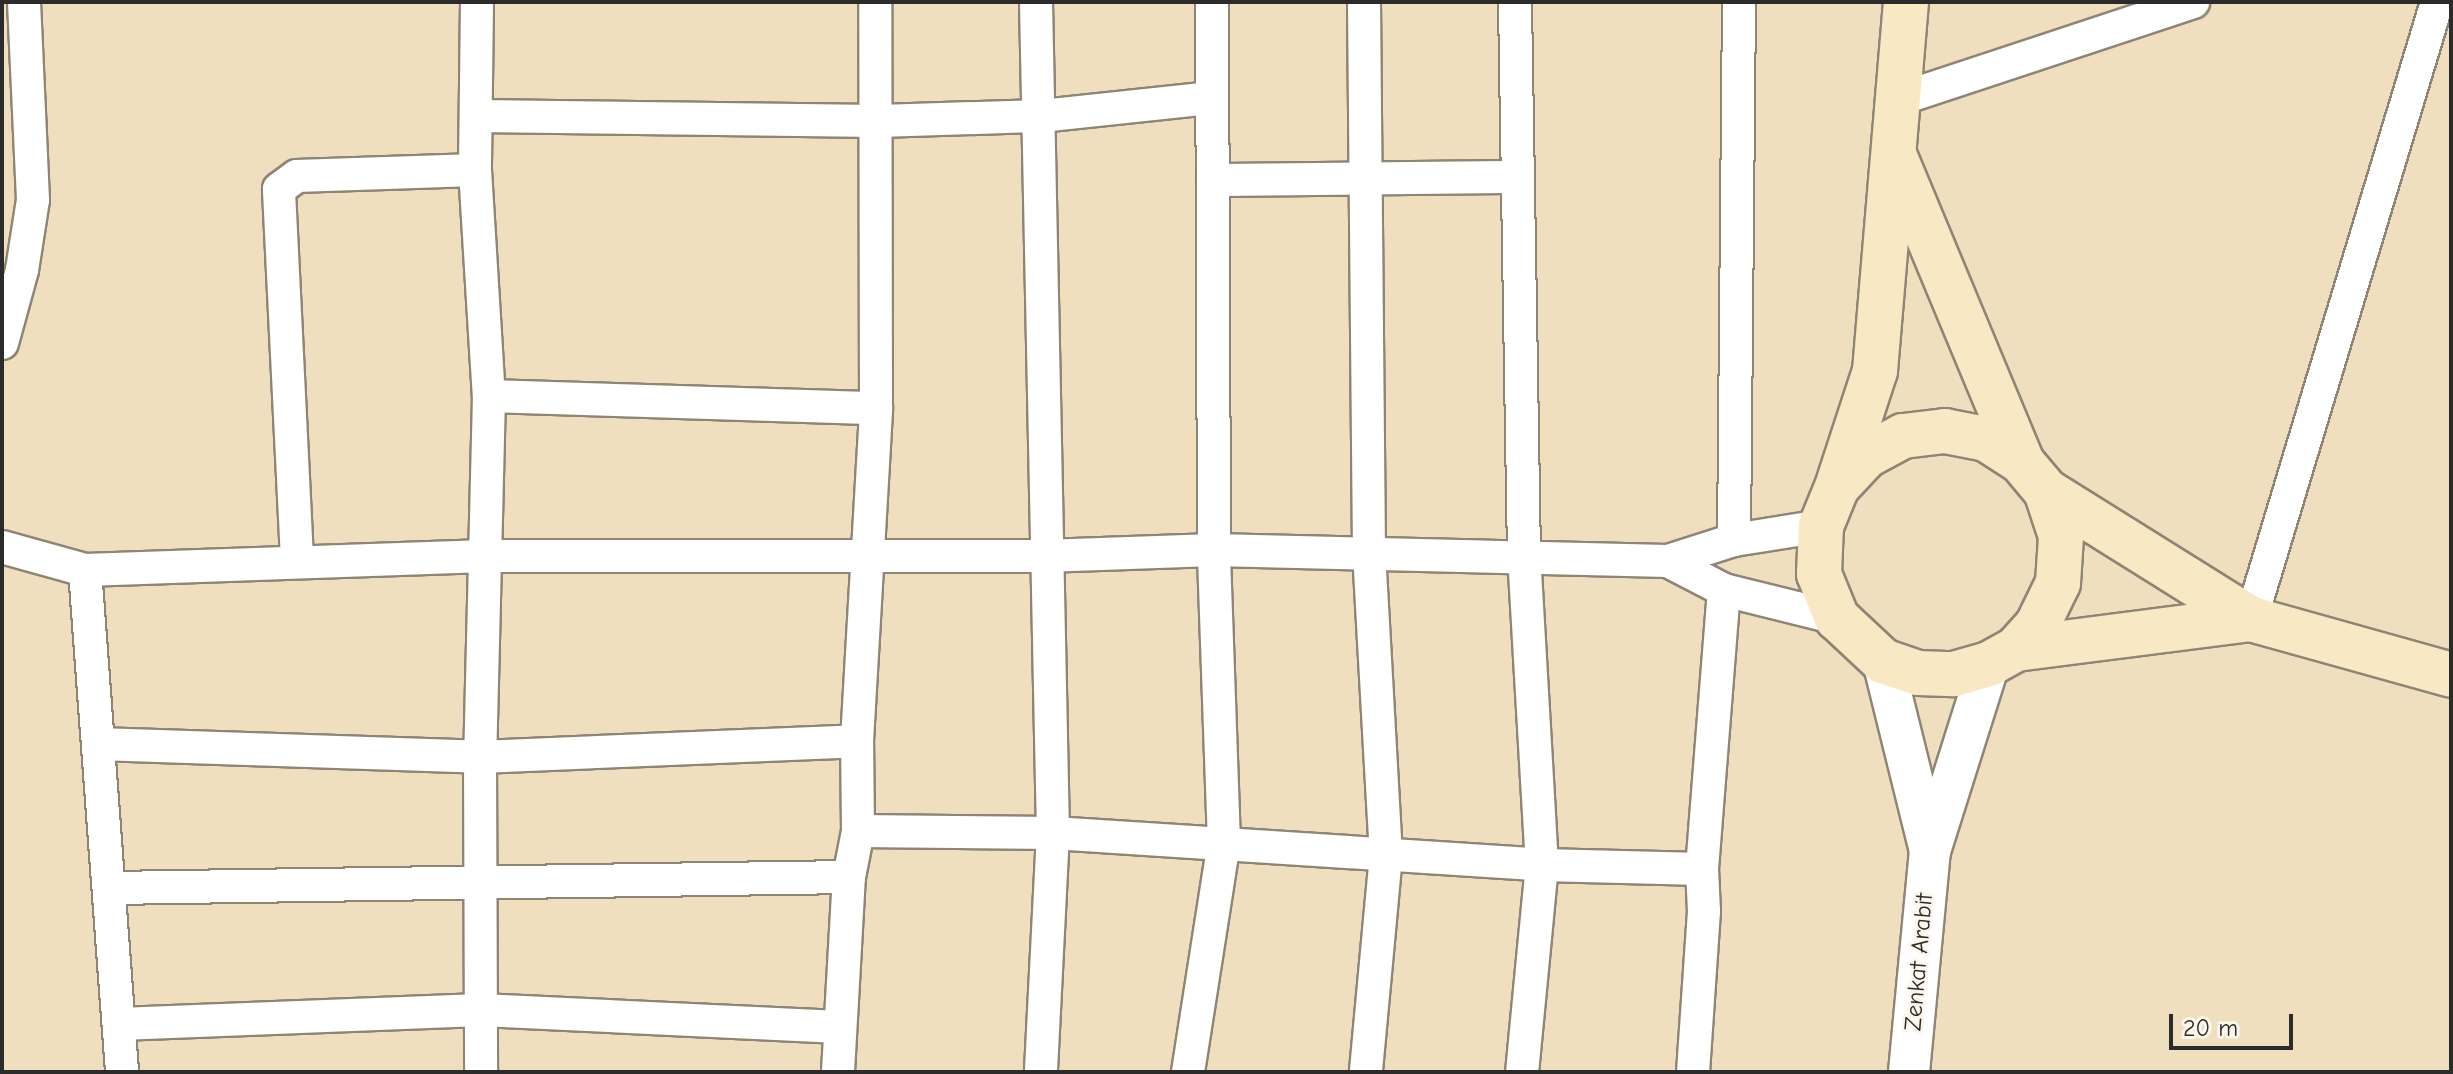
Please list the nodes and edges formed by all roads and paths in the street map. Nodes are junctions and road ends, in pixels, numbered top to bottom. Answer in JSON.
{"nodes":[{"id":1,"x":24,"y":2,"type":"edge"},
{"id":2,"x":477,"y":2,"type":"edge"},
{"id":3,"x":875,"y":2,"type":"edge"},
{"id":4,"x":1036,"y":2,"type":"edge"},
{"id":5,"x":1212,"y":2,"type":"edge"},
{"id":6,"x":1364,"y":2,"type":"edge"},
{"id":7,"x":1515,"y":2,"type":"edge"},
{"id":8,"x":1739,"y":2,"type":"edge"},
{"id":9,"x":1906,"y":2,"type":"edge"},
{"id":10,"x":2193,"y":2,"type":"edge"},
{"id":11,"x":2437,"y":2,"type":"edge"},
{"id":12,"x":1210,"y":98,"type":"junction"},
{"id":13,"x":1897,"y":100,"type":"junction"},
{"id":14,"x":477,"y":116,"type":"junction"},
{"id":15,"x":1042,"y":116,"type":"junction"},
{"id":16,"x":879,"y":121,"type":"junction"},
{"id":17,"x":1891,"y":147,"type":"junction"},
{"id":18,"x":475,"y":170,"type":"junction"},
{"id":19,"x":1515,"y":177,"type":"junction"},
{"id":20,"x":1366,"y":178,"type":"junction"},
{"id":21,"x":1213,"y":180,"type":"junction"},
{"id":22,"x":2,"y":343,"type":"edge"},
{"id":23,"x":489,"y":396,"type":"junction"},
{"id":24,"x":876,"y":408,"type":"junction"},
{"id":25,"x":2034,"y":476,"type":"junction"},
{"id":26,"x":1829,"y":507,"type":"junction"},
{"id":27,"x":1734,"y":540,"type":"junction"},
{"id":28,"x":2,"y":547,"type":"edge"},
{"id":29,"x":1214,"y":550,"type":"junction"},
{"id":30,"x":1369,"y":552,"type":"junction"},
{"id":31,"x":1524,"y":554,"type":"junction"},
{"id":32,"x":868,"y":555,"type":"junction"},
{"id":33,"x":486,"y":556,"type":"junction"},
{"id":34,"x":1044,"y":556,"type":"junction"},
{"id":35,"x":297,"y":559,"type":"junction"},
{"id":36,"x":1668,"y":561,"type":"junction"},
{"id":37,"x":85,"y":570,"type":"junction"},
{"id":38,"x":1724,"y":590,"type":"junction"},
{"id":39,"x":1837,"y":618,"type":"junction"},
{"id":40,"x":2251,"y":619,"type":"junction"},
{"id":41,"x":2002,"y":656,"type":"junction"},
{"id":42,"x":1883,"y":661,"type":"junction"},
{"id":43,"x":2451,"y":675,"type":"edge"},
{"id":44,"x":857,"y":741,"type":"junction"},
{"id":45,"x":98,"y":744,"type":"junction"},
{"id":46,"x":480,"y":757,"type":"junction"},
{"id":47,"x":858,"y":831,"type":"junction"},
{"id":48,"x":1053,"y":833,"type":"junction"},
{"id":49,"x":1224,"y":843,"type":"junction"},
{"id":50,"x":1930,"y":851,"type":"junction"},
{"id":51,"x":1386,"y":855,"type":"junction"},
{"id":52,"x":1542,"y":865,"type":"junction"},
{"id":53,"x":1702,"y":869,"type":"junction"},
{"id":54,"x":849,"y":877,"type":"junction"},
{"id":55,"x":480,"y":883,"type":"junction"},
{"id":56,"x":109,"y":888,"type":"junction"},
{"id":57,"x":481,"y":1010,"type":"junction"},
{"id":58,"x":119,"y":1024,"type":"junction"},
{"id":59,"x":840,"y":1027,"type":"junction"},
{"id":60,"x":122,"y":1072,"type":"edge"},
{"id":61,"x":481,"y":1072,"type":"edge"},
{"id":62,"x":838,"y":1072,"type":"edge"},
{"id":63,"x":1041,"y":1072,"type":"edge"},
{"id":64,"x":1188,"y":1072,"type":"edge"},
{"id":65,"x":1366,"y":1072,"type":"edge"},
{"id":66,"x":1522,"y":1072,"type":"edge"},
{"id":67,"x":1693,"y":1072,"type":"edge"},
{"id":68,"x":1909,"y":1072,"type":"edge"}],
"edges":[{"from":1,"to":22,"type":"street"},
{"from":2,"to":14,"type":"street"},
{"from":3,"to":16,"type":"street"},
{"from":4,"to":15,"type":"street"},
{"from":5,"to":12,"type":"street"},
{"from":6,"to":20,"type":"street"},
{"from":7,"to":19,"type":"street"},
{"from":8,"to":27,"type":"street"},
{"from":9,"to":13,"type":"main road"},
{"from":10,"to":13,"type":"street"},
{"from":11,"to":40,"type":"street"},
{"from":12,"to":15,"type":"street"},
{"from":12,"to":21,"type":"street"},
{"from":13,"to":17,"type":"main road"},
{"from":14,"to":16,"type":"street"},
{"from":14,"to":18,"type":"street"},
{"from":15,"to":16,"type":"street"},
{"from":15,"to":34,"type":"street"},
{"from":16,"to":24,"type":"street"},
{"from":17,"to":25,"type":"main road"},
{"from":17,"to":26,"type":"main road"},
{"from":18,"to":23,"type":"street"},
{"from":18,"to":35,"type":"street"},
{"from":19,"to":20,"type":"street"},
{"from":19,"to":31,"type":"street"},
{"from":20,"to":21,"type":"street"},
{"from":20,"to":30,"type":"street"},
{"from":21,"to":29,"type":"street"},
{"from":23,"to":24,"type":"street"},
{"from":23,"to":33,"type":"street"},
{"from":24,"to":32,"type":"street"},
{"from":25,"to":26,"type":"main road"},
{"from":25,"to":40,"type":"main road"},
{"from":25,"to":41,"type":"main road"},
{"from":26,"to":27,"type":"street"},
{"from":26,"to":39,"type":"main road"},
{"from":27,"to":36,"type":"street"},
{"from":28,"to":37,"type":"street"},
{"from":29,"to":30,"type":"street"},
{"from":29,"to":34,"type":"street"},
{"from":29,"to":49,"type":"street"},
{"from":30,"to":31,"type":"street"},
{"from":30,"to":51,"type":"street"},
{"from":31,"to":36,"type":"street"},
{"from":31,"to":52,"type":"street"},
{"from":32,"to":33,"type":"street"},
{"from":32,"to":34,"type":"street"},
{"from":32,"to":44,"type":"street"},
{"from":33,"to":35,"type":"street"},
{"from":33,"to":46,"type":"street"},
{"from":34,"to":48,"type":"street"},
{"from":35,"to":37,"type":"street"},
{"from":36,"to":38,"type":"street"},
{"from":37,"to":45,"type":"street"},
{"from":38,"to":39,"type":"street"},
{"from":38,"to":53,"type":"street"},
{"from":39,"to":42,"type":"main road"},
{"from":40,"to":41,"type":"main road"},
{"from":40,"to":43,"type":"main road"},
{"from":41,"to":42,"type":"main road"},
{"from":41,"to":50,"type":"street"},
{"from":42,"to":50,"type":"street"},
{"from":44,"to":46,"type":"street"},
{"from":44,"to":47,"type":"street"},
{"from":45,"to":46,"type":"street"},
{"from":45,"to":56,"type":"street"},
{"from":46,"to":55,"type":"street"},
{"from":47,"to":48,"type":"street"},
{"from":47,"to":54,"type":"street"},
{"from":48,"to":49,"type":"street"},
{"from":48,"to":63,"type":"street"},
{"from":49,"to":51,"type":"street"},
{"from":49,"to":64,"type":"street"},
{"from":50,"to":68,"type":"street","name":"Zenkat Arabit"},
{"from":51,"to":52,"type":"street"},
{"from":51,"to":65,"type":"street"},
{"from":52,"to":53,"type":"street"},
{"from":52,"to":66,"type":"street"},
{"from":53,"to":67,"type":"street"},
{"from":54,"to":55,"type":"street"},
{"from":54,"to":59,"type":"street"},
{"from":55,"to":56,"type":"street"},
{"from":55,"to":57,"type":"street"},
{"from":56,"to":58,"type":"street"},
{"from":57,"to":58,"type":"street"},
{"from":57,"to":59,"type":"street"},
{"from":57,"to":61,"type":"street"},
{"from":58,"to":60,"type":"street"},
{"from":59,"to":62,"type":"street"}]}
